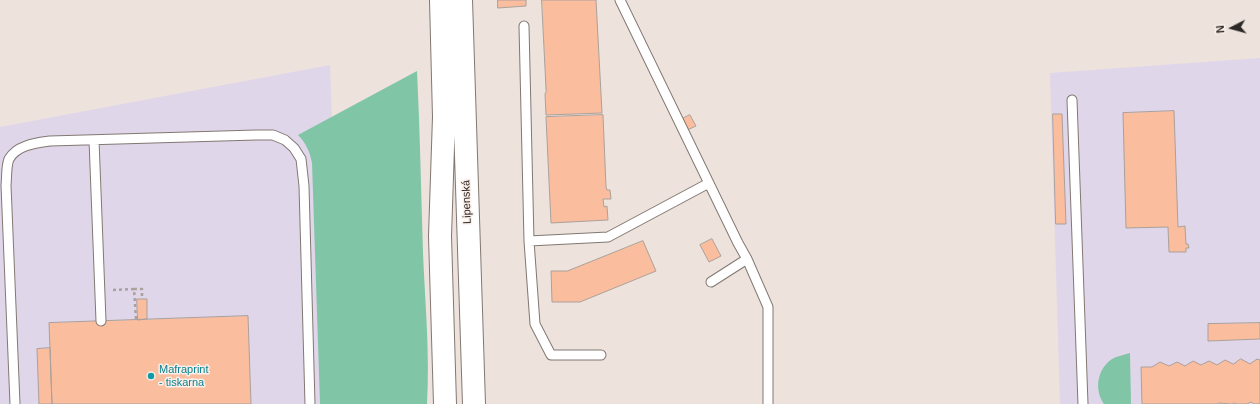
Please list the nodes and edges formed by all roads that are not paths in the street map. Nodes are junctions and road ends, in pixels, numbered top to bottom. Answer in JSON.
{"nodes":[{"id":1,"x":441,"y":0,"type":"edge"},
{"id":2,"x":461,"y":0,"type":"edge"},
{"id":3,"x":620,"y":0,"type":"edge"},
{"id":4,"x":524,"y":26,"type":"dead end"},
{"id":5,"x":1072,"y":100,"type":"dead end"},
{"id":6,"x":94,"y":140,"type":"junction"},
{"id":7,"x":709,"y":183,"type":"junction"},
{"id":8,"x":529,"y":241,"type":"junction"},
{"id":9,"x":747,"y":259,"type":"junction"},
{"id":10,"x":711,"y":282,"type":"dead end"},
{"id":11,"x":101,"y":321,"type":"dead end"},
{"id":12,"x":601,"y":356,"type":"dead end"},
{"id":13,"x":15,"y":404,"type":"edge"},
{"id":14,"x":310,"y":404,"type":"edge"},
{"id":15,"x":445,"y":404,"type":"edge"},
{"id":16,"x":474,"y":404,"type":"edge"},
{"id":17,"x":768,"y":404,"type":"edge"},
{"id":18,"x":1084,"y":404,"type":"edge"}],
"edges":[{"from":1,"to":15,"type":"main road"},
{"from":2,"to":16,"type":"main road","name":"Lipenská"},
{"from":3,"to":7,"type":"lane"},
{"from":4,"to":8,"type":"lane"},
{"from":5,"to":18,"type":"lane"},
{"from":6,"to":11,"type":"lane"},
{"from":6,"to":13,"type":"lane"},
{"from":6,"to":14,"type":"lane"},
{"from":7,"to":8,"type":"lane"},
{"from":7,"to":9,"type":"lane"},
{"from":8,"to":12,"type":"lane"},
{"from":9,"to":10,"type":"lane"},
{"from":9,"to":17,"type":"lane"}]}
